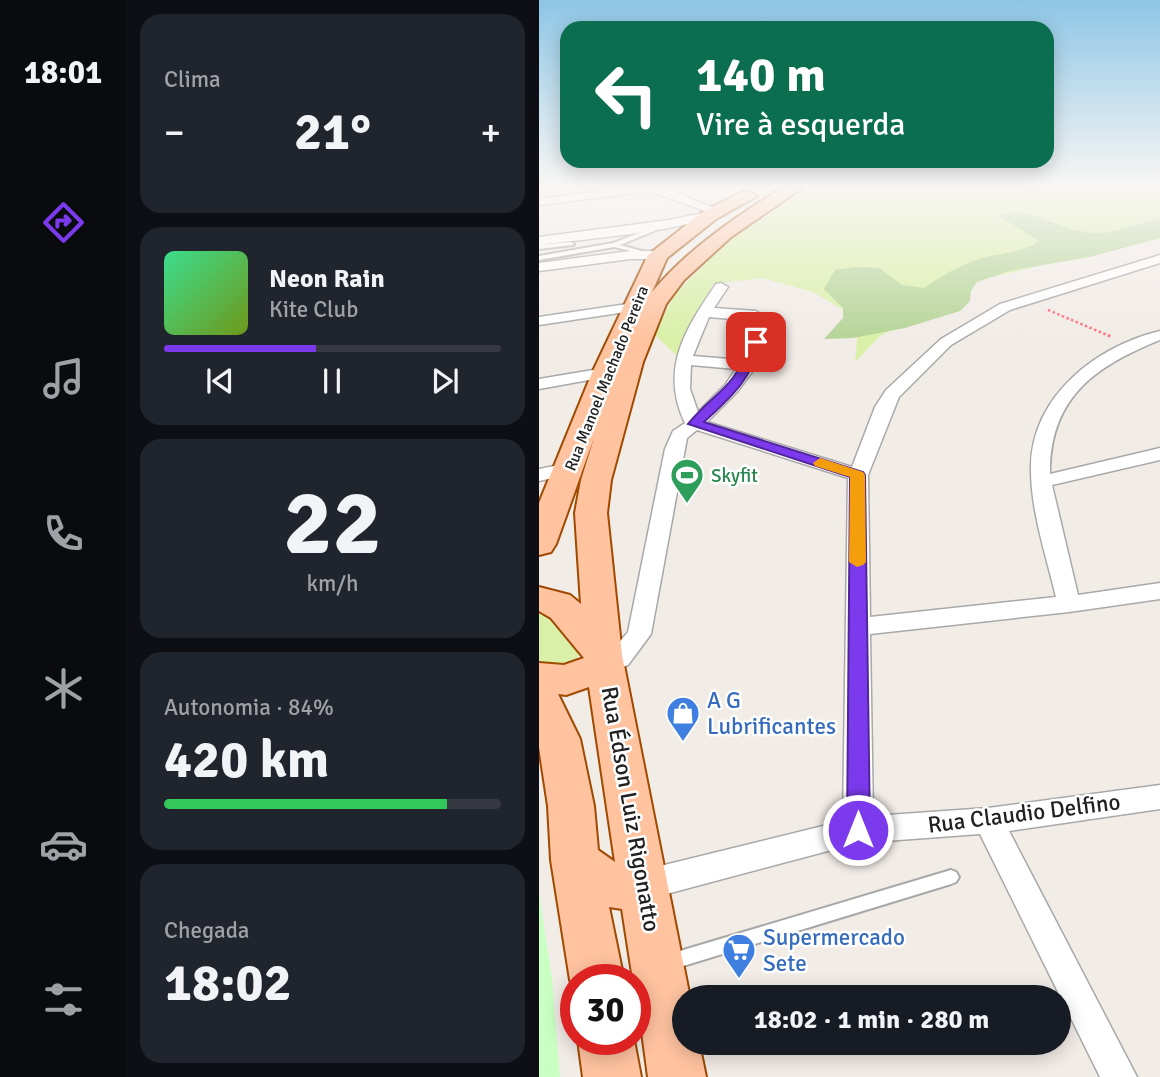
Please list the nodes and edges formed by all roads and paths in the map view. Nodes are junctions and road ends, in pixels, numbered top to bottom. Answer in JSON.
{"nodes":[{"id":1,"x":575,"y":236,"type":"edge"},
{"id":2,"x":637,"y":236,"type":"edge"},
{"id":3,"x":686,"y":236,"type":"edge"},
{"id":4,"x":709,"y":236,"type":"edge"},
{"id":5,"x":539,"y":241,"type":"edge"},
{"id":6,"x":571,"y":244,"type":"dead end"},
{"id":7,"x":614,"y":245,"type":"junction"},
{"id":8,"x":539,"y":247,"type":"edge"},
{"id":9,"x":702,"y":253,"type":"junction"},
{"id":10,"x":653,"y":255,"type":"junction"},
{"id":11,"x":539,"y":258,"type":"edge"},
{"id":12,"x":1160,"y":259,"type":"edge"},
{"id":13,"x":539,"y":267,"type":"edge"},
{"id":14,"x":721,"y":287,"type":"dead end"},
{"id":15,"x":1027,"y":300,"type":"junction"},
{"id":16,"x":634,"y":307,"type":"junction"},
{"id":17,"x":704,"y":312,"type":"junction"},
{"id":18,"x":539,"y":321,"type":"edge"},
{"id":19,"x":1160,"y":335,"type":"edge"},
{"id":20,"x":1132,"y":346,"type":"junction"},
{"id":21,"x":683,"y":359,"type":"junction"},
{"id":22,"x":749,"y":365,"type":"junction"},
{"id":23,"x":605,"y":373,"type":"junction"},
{"id":24,"x":539,"y":384,"type":"edge"},
{"id":25,"x":695,"y":424,"type":"junction"},
{"id":26,"x":1160,"y":454,"type":"edge"},
{"id":27,"x":554,"y":472,"type":"edge"},
{"id":28,"x":858,"y":475,"type":"junction"},
{"id":29,"x":1041,"y":482,"type":"junction"},
{"id":30,"x":539,"y":544,"type":"edge"},
{"id":31,"x":1160,"y":591,"type":"edge"},
{"id":32,"x":539,"y":599,"type":"edge"},
{"id":33,"x":1069,"y":604,"type":"junction"},
{"id":34,"x":857,"y":627,"type":"junction"},
{"id":35,"x":605,"y":660,"type":"junction"},
{"id":36,"x":539,"y":678,"type":"edge"},
{"id":37,"x":539,"y":697,"type":"edge"},
{"id":38,"x":1160,"y":797,"type":"edge"},
{"id":39,"x":988,"y":821,"type":"junction"},
{"id":40,"x":858,"y":830,"type":"junction"},
{"id":41,"x":575,"y":860,"type":"junction"},
{"id":42,"x":951,"y":877,"type":"dead end"},
{"id":43,"x":643,"y":885,"type":"junction"},
{"id":44,"x":594,"y":964,"type":"edge"},
{"id":45,"x":658,"y":966,"type":"junction"},
{"id":46,"x":608,"y":1055,"type":"edge"},
{"id":47,"x":612,"y":1077,"type":"edge"},
{"id":48,"x":677,"y":1077,"type":"edge"},
{"id":49,"x":1119,"y":1077,"type":"edge"}],
"edges":[{"from":1,"to":5,"type":"street"},
{"from":2,"to":7,"type":"lane"},
{"from":3,"to":10,"type":"main road","name":"Rua Manoel Machado Pereira"},
{"from":4,"to":9,"type":"main road","name":"Rua Manoel Machado Pereira"},
{"from":6,"to":8,"type":"lane"},
{"from":7,"to":10,"type":"lane"},
{"from":7,"to":11,"type":"lane"},
{"from":9,"to":10,"type":"main road"},
{"from":9,"to":35,"type":"main road","name":"Rua Manoel Machado Pereira"},
{"from":10,"to":13,"type":"street"},
{"from":10,"to":16,"type":"main road","name":"Rua Manoel Machado Pereira"},
{"from":12,"to":15,"type":"street"},
{"from":14,"to":17,"type":"street"},
{"from":15,"to":20,"type":"path"},
{"from":15,"to":28,"type":"street"},
{"from":16,"to":18,"type":"street"},
{"from":16,"to":23,"type":"main road","name":"Rua Manoel Machado Pereira"},
{"from":17,"to":21,"type":"street"},
{"from":17,"to":22,"type":"street"},
{"from":19,"to":20,"type":"street"},
{"from":20,"to":29,"type":"street"},
{"from":21,"to":22,"type":"street"},
{"from":21,"to":25,"type":"street"},
{"from":22,"to":25,"type":"street"},
{"from":23,"to":24,"type":"street"},
{"from":23,"to":27,"type":"main road","name":"Rua Manoel Machado Pereira"},
{"from":25,"to":28,"type":"street"},
{"from":25,"to":35,"type":"street"},
{"from":26,"to":29,"type":"street"},
{"from":27,"to":30,"type":"main road","name":"Rua Manoel Machado Pereira"},
{"from":28,"to":34,"type":"street"},
{"from":29,"to":33,"type":"street"},
{"from":31,"to":33,"type":"street"},
{"from":32,"to":35,"type":"main road"},
{"from":33,"to":34,"type":"street"},
{"from":34,"to":40,"type":"street"},
{"from":35,"to":36,"type":"main road"},
{"from":35,"to":43,"type":"main road","name":"Rua Édson Luiz Rigonatto"},
{"from":37,"to":41,"type":"main road"},
{"from":38,"to":39,"type":"street","name":"Rua Claudio Delfino"},
{"from":39,"to":40,"type":"street","name":"Rua Claudio Delfino"},
{"from":39,"to":49,"type":"street"},
{"from":40,"to":43,"type":"street","name":"Rua Claudio Delfino"},
{"from":41,"to":43,"type":"main road"},
{"from":41,"to":44,"type":"main road"},
{"from":42,"to":45,"type":"lane"},
{"from":43,"to":45,"type":"main road","name":"Rua Édson Luiz Rigonatto"},
{"from":45,"to":48,"type":"main road","name":"Rua Édson Luiz Rigonatto"},
{"from":46,"to":47,"type":"main road"}]}
